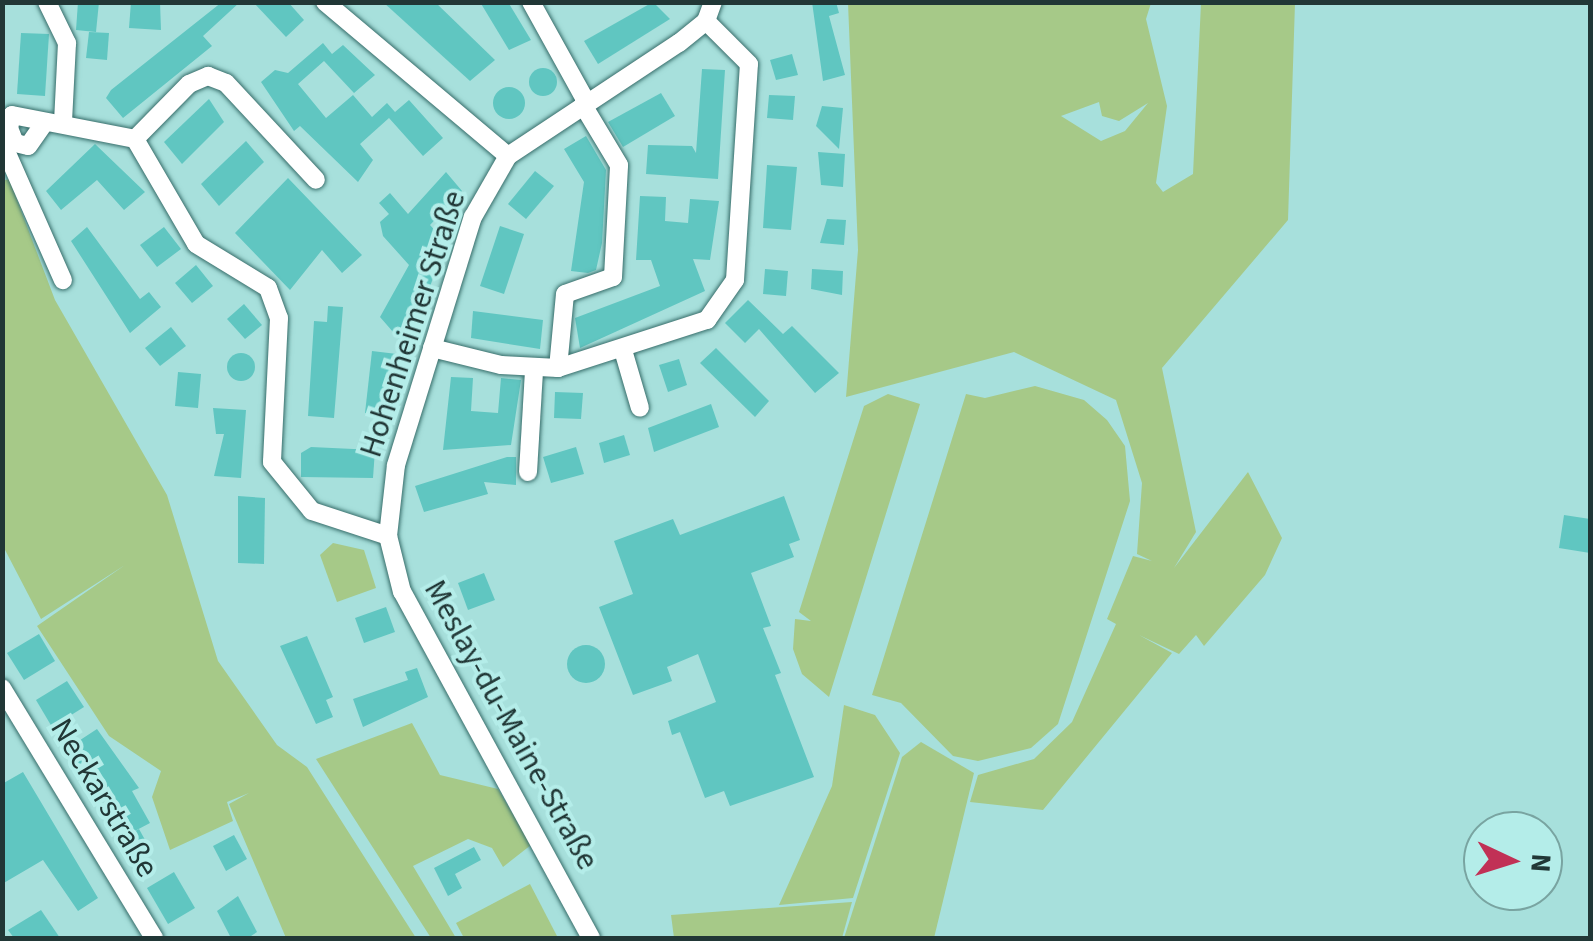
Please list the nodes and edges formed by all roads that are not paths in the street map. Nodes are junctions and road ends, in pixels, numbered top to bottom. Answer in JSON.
{"nodes":[{"id":1,"x":47,"y":2,"type":"edge"},
{"id":2,"x":325,"y":2,"type":"edge"},
{"id":3,"x":532,"y":2,"type":"edge"},
{"id":4,"x":713,"y":2,"type":"edge"},
{"id":5,"x":706,"y":21,"type":"junction"},
{"id":6,"x":585,"y":104,"type":"junction"},
{"id":7,"x":134,"y":139,"type":"junction"},
{"id":8,"x":2,"y":142,"type":"edge"},
{"id":9,"x":508,"y":156,"type":"junction"},
{"id":10,"x":316,"y":180,"type":"dead end"},
{"id":11,"x":63,"y":280,"type":"dead end"},
{"id":12,"x":432,"y":348,"type":"junction"},
{"id":13,"x":623,"y":350,"type":"junction"},
{"id":14,"x":558,"y":368,"type":"junction"},
{"id":15,"x":534,"y":370,"type":"junction"},
{"id":16,"x":640,"y":408,"type":"dead end"},
{"id":17,"x":528,"y":472,"type":"dead end"},
{"id":18,"x":388,"y":536,"type":"junction"},
{"id":19,"x":2,"y":688,"type":"edge"},
{"id":20,"x":154,"y":938,"type":"edge"},
{"id":21,"x":591,"y":938,"type":"edge"}],
"edges":[{"from":1,"to":7,"type":"street"},
{"from":2,"to":9,"type":"street"},
{"from":3,"to":6,"type":"street"},
{"from":4,"to":5,"type":"street"},
{"from":5,"to":6,"type":"street","name":"Hohenheimer Straße"},
{"from":5,"to":13,"type":"street"},
{"from":6,"to":9,"type":"street","name":"Hohenheimer Straße"},
{"from":6,"to":14,"type":"street"},
{"from":7,"to":10,"type":"street"},
{"from":7,"to":18,"type":"street"},
{"from":8,"to":11,"type":"street"},
{"from":9,"to":12,"type":"street","name":"Hohenheimer Straße"},
{"from":12,"to":15,"type":"street"},
{"from":12,"to":18,"type":"street","name":"Hohenheimer Straße"},
{"from":13,"to":14,"type":"street"},
{"from":13,"to":16,"type":"street"},
{"from":14,"to":15,"type":"street"},
{"from":15,"to":17,"type":"street"},
{"from":18,"to":21,"type":"street","name":"Meslay-du-Maine-Straße"},
{"from":19,"to":20,"type":"street","name":"Neckarstraße"}]}
